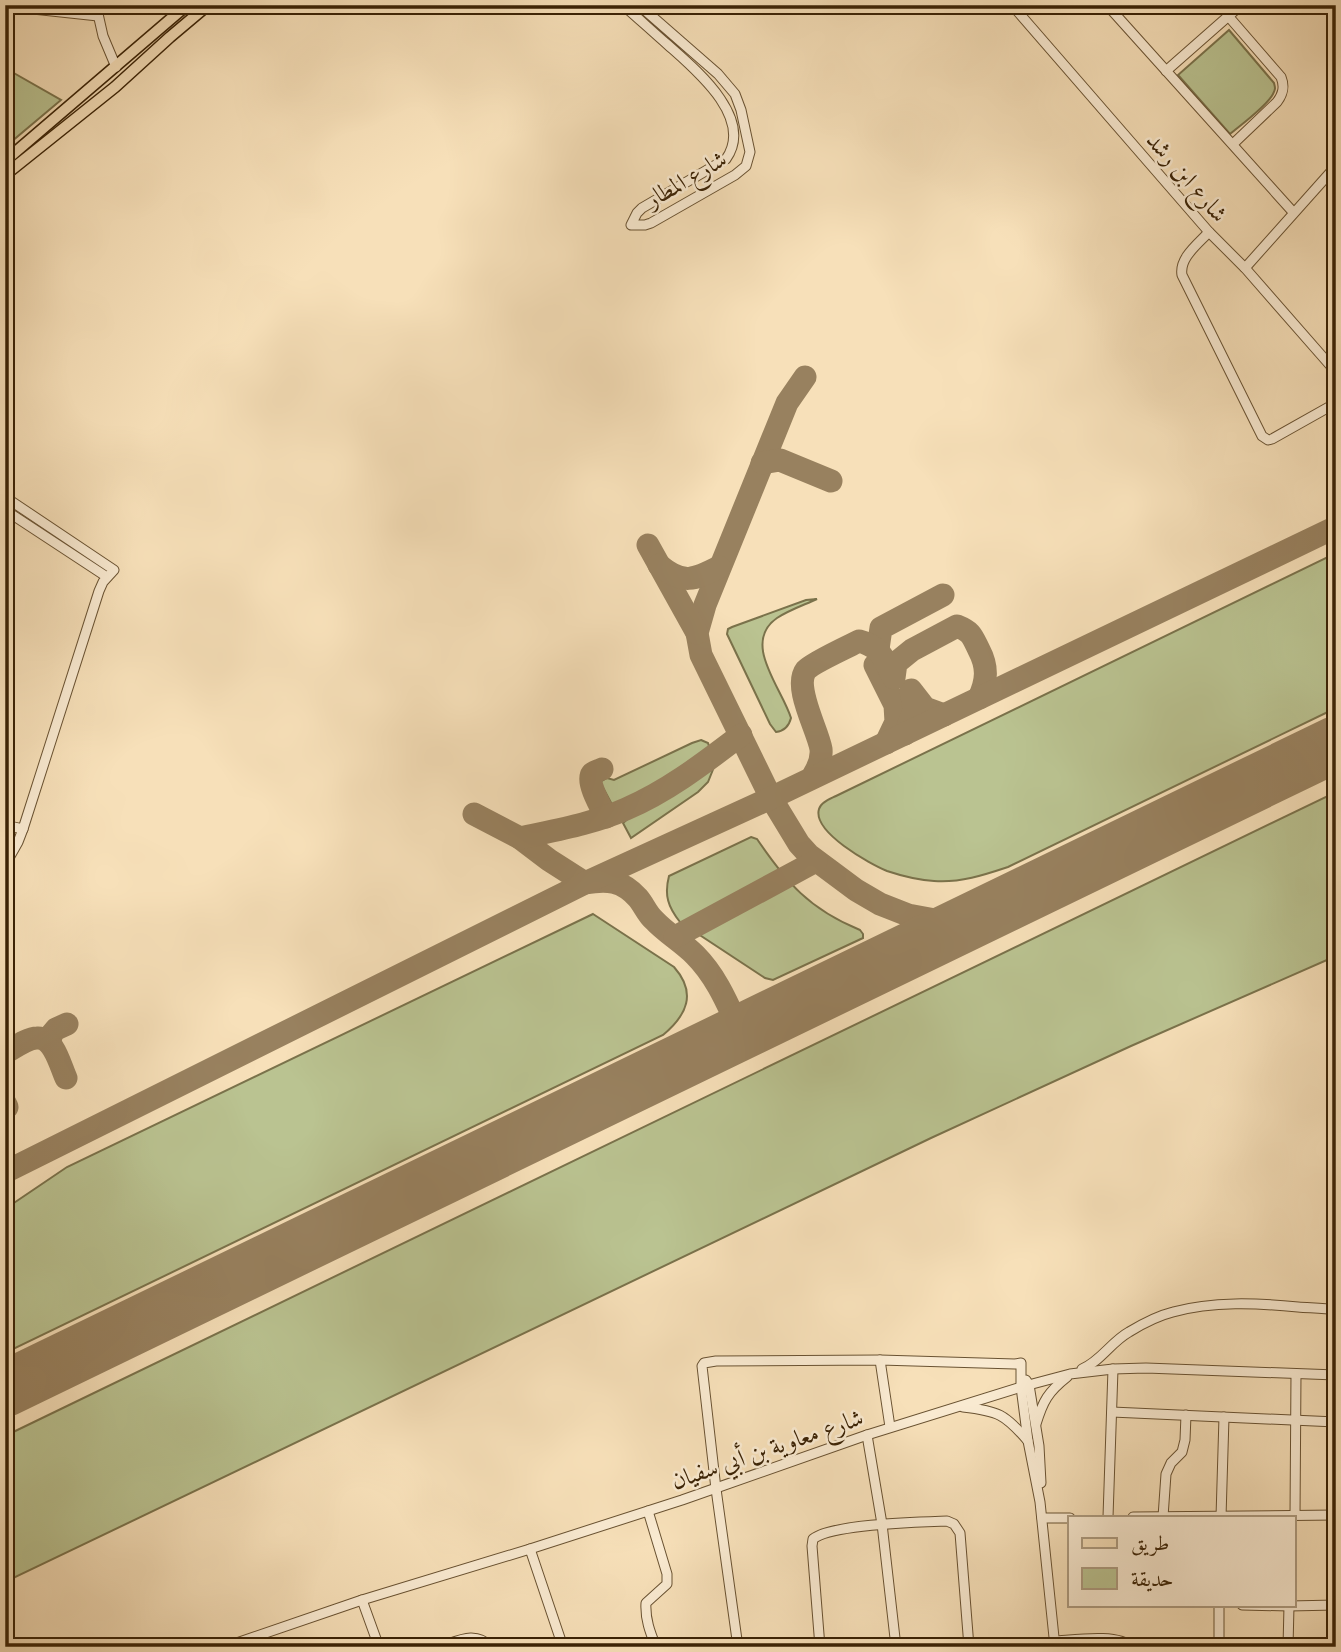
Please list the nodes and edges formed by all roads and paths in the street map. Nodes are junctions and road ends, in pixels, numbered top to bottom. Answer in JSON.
{"nodes":[{"id":1,"x":96,"y":5,"type":"edge"},
{"id":2,"x":187,"y":5,"type":"edge"},
{"id":3,"x":208,"y":5,"type":"edge"},
{"id":4,"x":623,"y":5,"type":"edge"},
{"id":5,"x":639,"y":5,"type":"edge"},
{"id":6,"x":1012,"y":5,"type":"edge"},
{"id":7,"x":1107,"y":5,"type":"edge"},
{"id":8,"x":1241,"y":5,"type":"edge"},
{"id":9,"x":1324,"y":5,"type":"edge"},
{"id":10,"x":5,"y":6,"type":"edge"},
{"id":11,"x":1336,"y":13,"type":"edge"},
{"id":12,"x":98,"y":16,"type":"junction"},
{"id":13,"x":1229,"y":17,"type":"junction"},
{"id":14,"x":694,"y":53,"type":"junction"},
{"id":15,"x":686,"y":61,"type":"junction"},
{"id":16,"x":116,"y":66,"type":"junction"},
{"id":17,"x":1166,"y":71,"type":"junction"},
{"id":18,"x":706,"y":81,"type":"junction"},
{"id":19,"x":726,"y":82,"type":"junction"},
{"id":20,"x":741,"y":110,"type":"junction"},
{"id":21,"x":729,"y":116,"type":"junction"},
{"id":22,"x":1233,"y":144,"type":"junction"},
{"id":23,"x":5,"y":161,"type":"edge"},
{"id":24,"x":1336,"y":166,"type":"edge"},
{"id":25,"x":5,"y":175,"type":"edge"},
{"id":26,"x":1293,"y":212,"type":"junction"},
{"id":27,"x":1209,"y":232,"type":"junction"},
{"id":28,"x":1245,"y":268,"type":"junction"},
{"id":29,"x":1336,"y":372,"type":"edge"},
{"id":30,"x":1336,"y":403,"type":"edge"},
{"id":31,"x":5,"y":497,"type":"edge"},
{"id":32,"x":5,"y":510,"type":"edge"},
{"id":33,"x":111,"y":573,"type":"junction"},
{"id":34,"x":5,"y":825,"type":"edge"},
{"id":35,"x":23,"y":829,"type":"junction"},
{"id":36,"x":5,"y":865,"type":"edge"},
{"id":37,"x":1336,"y":1310,"type":"edge"},
{"id":38,"x":880,"y":1360,"type":"junction"},
{"id":39,"x":1113,"y":1369,"type":"junction"},
{"id":40,"x":1070,"y":1374,"type":"junction"},
{"id":41,"x":1296,"y":1374,"type":"junction"},
{"id":42,"x":1336,"y":1374,"type":"edge"},
{"id":43,"x":1025,"y":1386,"type":"junction"},
{"id":44,"x":958,"y":1406,"type":"junction"},
{"id":45,"x":1112,"y":1412,"type":"junction"},
{"id":46,"x":1186,"y":1415,"type":"junction"},
{"id":47,"x":1224,"y":1417,"type":"junction"},
{"id":48,"x":1296,"y":1420,"type":"junction"},
{"id":49,"x":1336,"y":1422,"type":"edge"},
{"id":50,"x":1036,"y":1424,"type":"junction"},
{"id":51,"x":890,"y":1427,"type":"junction"},
{"id":52,"x":867,"y":1435,"type":"junction"},
{"id":53,"x":1028,"y":1441,"type":"junction"},
{"id":54,"x":716,"y":1489,"type":"junction"},
{"id":55,"x":1040,"y":1502,"type":"junction"},
{"id":56,"x":648,"y":1511,"type":"junction"},
{"id":57,"x":1295,"y":1515,"type":"junction"},
{"id":58,"x":1336,"y":1515,"type":"edge"},
{"id":59,"x":1108,"y":1516,"type":"edge"},
{"id":60,"x":1163,"y":1516,"type":"edge"},
{"id":61,"x":1221,"y":1516,"type":"edge"},
{"id":62,"x":1258,"y":1516,"type":"edge"},
{"id":63,"x":1042,"y":1517,"type":"junction"},
{"id":64,"x":1068,"y":1517,"type":"edge"},
{"id":65,"x":882,"y":1524,"type":"junction"},
{"id":66,"x":530,"y":1549,"type":"junction"},
{"id":67,"x":362,"y":1600,"type":"junction"},
{"id":68,"x":1336,"y":1605,"type":"edge"},
{"id":69,"x":1219,"y":1606,"type":"edge"},
{"id":70,"x":1289,"y":1606,"type":"edge"},
{"id":71,"x":1296,"y":1606,"type":"edge"},
{"id":72,"x":1055,"y":1644,"type":"edge"},
{"id":73,"x":225,"y":1647,"type":"edge"},
{"id":74,"x":379,"y":1647,"type":"edge"},
{"id":75,"x":439,"y":1647,"type":"edge"},
{"id":76,"x":491,"y":1647,"type":"edge"},
{"id":77,"x":563,"y":1647,"type":"edge"},
{"id":78,"x":656,"y":1647,"type":"edge"},
{"id":79,"x":738,"y":1647,"type":"edge"},
{"id":80,"x":820,"y":1647,"type":"edge"},
{"id":81,"x":896,"y":1647,"type":"edge"},
{"id":82,"x":969,"y":1647,"type":"edge"},
{"id":83,"x":1131,"y":1647,"type":"edge"},
{"id":84,"x":1219,"y":1647,"type":"edge"},
{"id":85,"x":1288,"y":1647,"type":"edge"}],
"edges":[{"from":1,"to":12,"type":"street"},
{"from":2,"to":16,"type":"main road"},
{"from":3,"to":25,"type":"main road"},
{"from":4,"to":15,"type":"street","name":"شارع المطار"},
{"from":5,"to":14,"type":"street","name":"شارع المطار"},
{"from":6,"to":27,"type":"street","name":"شارع ابن رشد"},
{"from":7,"to":17,"type":"street"},
{"from":8,"to":13,"type":"street"},
{"from":9,"to":11,"type":"street"},
{"from":10,"to":12,"type":"street"},
{"from":12,"to":16,"type":"street"},
{"from":13,"to":17,"type":"street"},
{"from":13,"to":22,"type":"street"},
{"from":14,"to":15,"type":"street"},
{"from":14,"to":19,"type":"street","name":"شارع المطار"},
{"from":15,"to":18,"type":"street","name":"شارع المطار"},
{"from":16,"to":23,"type":"main road"},
{"from":17,"to":22,"type":"street"},
{"from":18,"to":19,"type":"street"},
{"from":18,"to":21,"type":"street","name":"شارع المطار"},
{"from":19,"to":20,"type":"street","name":"شارع المطار"},
{"from":20,"to":21,"type":"street"},
{"from":20,"to":21,"type":"street","name":"شارع المطار"},
{"from":22,"to":26,"type":"street"},
{"from":24,"to":26,"type":"street"},
{"from":26,"to":28,"type":"street"},
{"from":27,"to":28,"type":"street","name":"شارع ابن رشد"},
{"from":27,"to":30,"type":"street"},
{"from":28,"to":29,"type":"street","name":"شارع ابن رشد"},
{"from":31,"to":33,"type":"street"},
{"from":32,"to":33,"type":"street"},
{"from":33,"to":35,"type":"street"},
{"from":34,"to":35,"type":"street"},
{"from":35,"to":36,"type":"street"},
{"from":37,"to":40,"type":"street"},
{"from":38,"to":43,"type":"street"},
{"from":38,"to":51,"type":"street"},
{"from":38,"to":54,"type":"street"},
{"from":39,"to":40,"type":"street","name":"شارع معاوية بن أبي سفيان"},
{"from":39,"to":41,"type":"street","name":"شارع معاوية بن أبي سفيان"},
{"from":39,"to":45,"type":"street"},
{"from":40,"to":43,"type":"street","name":"شارع معاوية بن أبي سفيان"},
{"from":40,"to":50,"type":"street"},
{"from":41,"to":42,"type":"street","name":"شارع معاوية بن أبي سفيان"},
{"from":41,"to":48,"type":"street"},
{"from":43,"to":44,"type":"street","name":"شارع معاوية بن أبي سفيان"},
{"from":43,"to":50,"type":"street"},
{"from":43,"to":53,"type":"street"},
{"from":44,"to":51,"type":"street","name":"شارع معاوية بن أبي سفيان"},
{"from":44,"to":53,"type":"street"},
{"from":45,"to":46,"type":"street"},
{"from":45,"to":59,"type":"street"},
{"from":46,"to":47,"type":"street"},
{"from":46,"to":60,"type":"street"},
{"from":47,"to":48,"type":"street"},
{"from":47,"to":61,"type":"street"},
{"from":48,"to":49,"type":"street"},
{"from":48,"to":57,"type":"street"},
{"from":50,"to":55,"type":"street"},
{"from":51,"to":52,"type":"street","name":"شارع معاوية بن أبي سفيان"},
{"from":52,"to":54,"type":"street","name":"شارع معاوية بن أبي سفيان"},
{"from":52,"to":65,"type":"street"},
{"from":53,"to":55,"type":"street"},
{"from":54,"to":56,"type":"street","name":"شارع معاوية بن أبي سفيان"},
{"from":54,"to":79,"type":"street"},
{"from":55,"to":63,"type":"street"},
{"from":56,"to":66,"type":"street","name":"شارع معاوية بن أبي سفيان"},
{"from":56,"to":78,"type":"street"},
{"from":57,"to":58,"type":"street"},
{"from":57,"to":62,"type":"street"},
{"from":63,"to":64,"type":"street"},
{"from":63,"to":72,"type":"street"},
{"from":65,"to":80,"type":"street"},
{"from":65,"to":81,"type":"street"},
{"from":65,"to":82,"type":"street"},
{"from":66,"to":67,"type":"street","name":"شارع معاوية بن أبي سفيان"},
{"from":66,"to":77,"type":"street"},
{"from":67,"to":73,"type":"street","name":"شارع معاوية بن أبي سفيان"},
{"from":67,"to":74,"type":"street"},
{"from":68,"to":71,"type":"street"},
{"from":69,"to":84,"type":"street"},
{"from":70,"to":85,"type":"street"},
{"from":72,"to":83,"type":"street"},
{"from":75,"to":76,"type":"street"}]}
